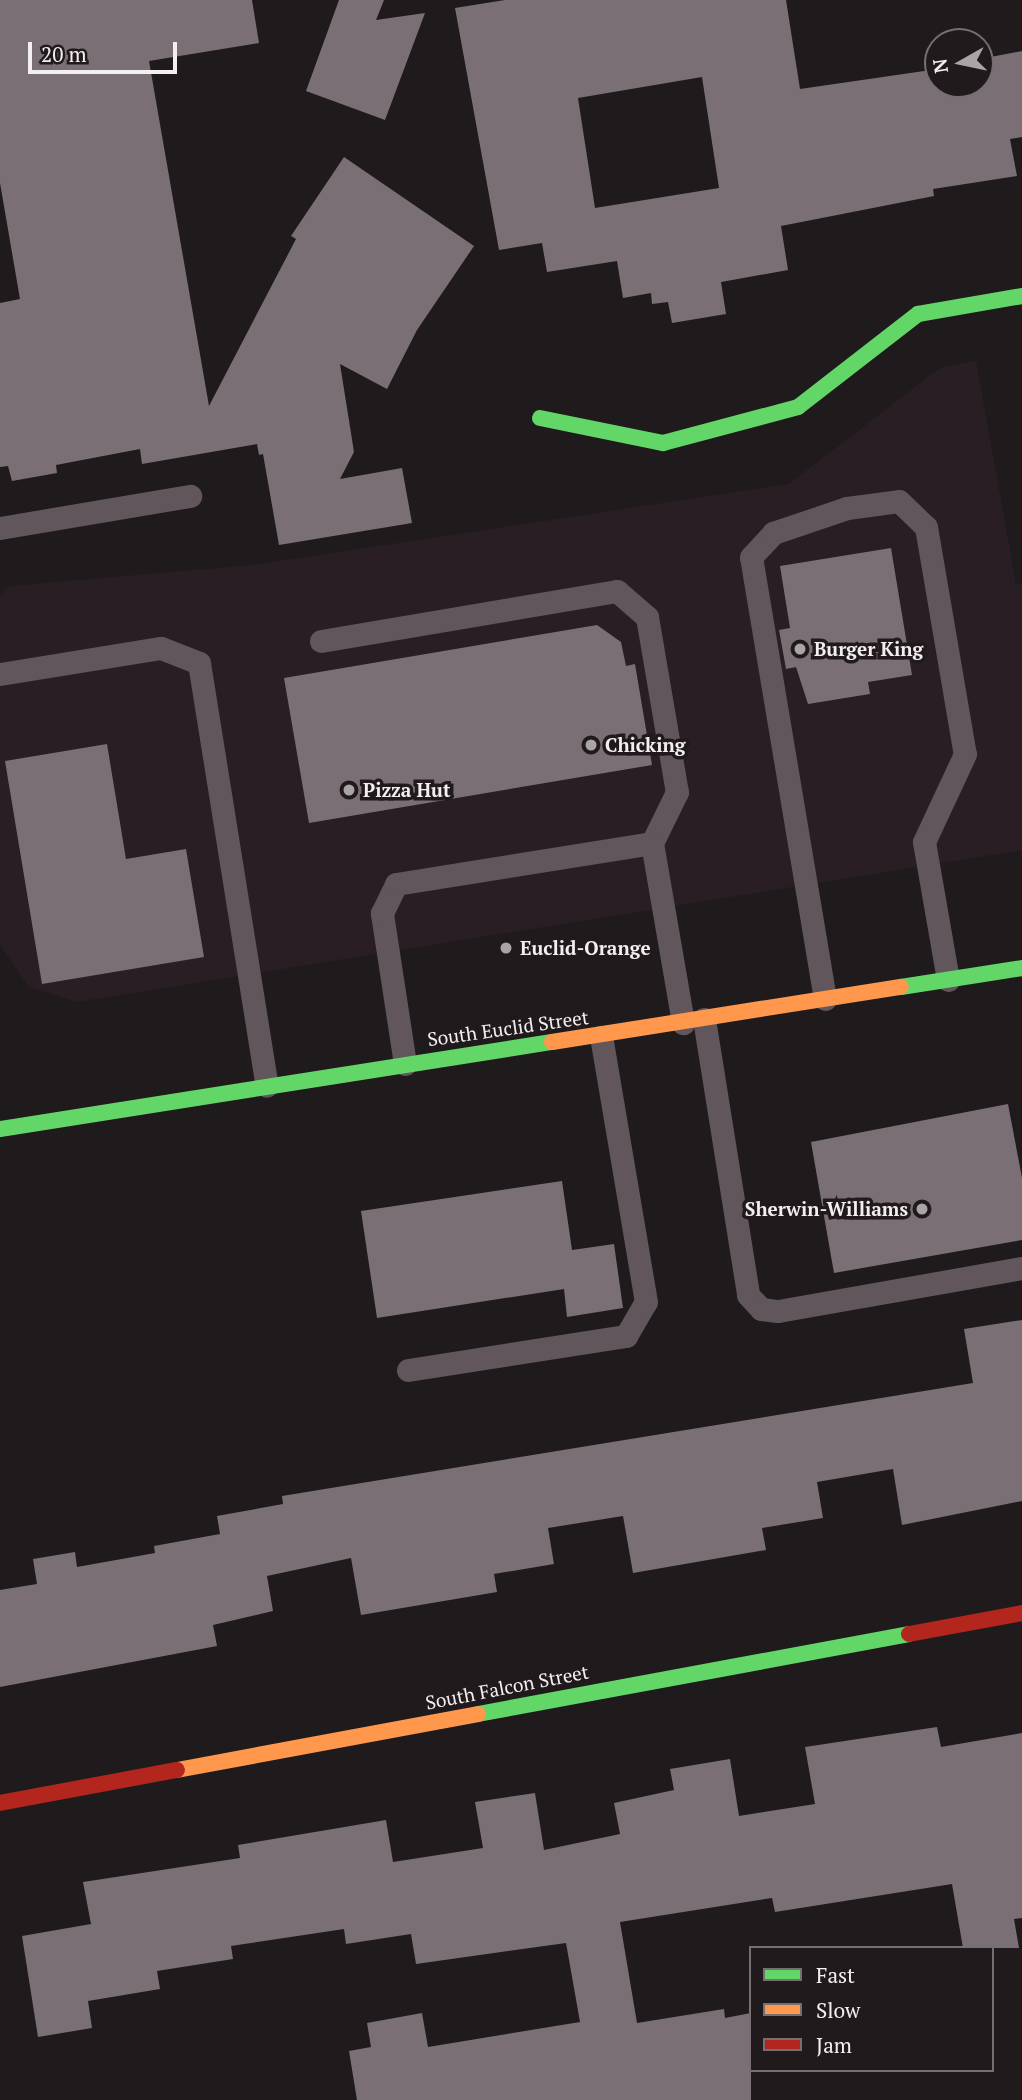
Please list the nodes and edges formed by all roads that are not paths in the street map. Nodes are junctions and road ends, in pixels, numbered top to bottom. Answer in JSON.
{"nodes":[{"id":1,"x":1022,"y":296,"type":"edge"},
{"id":2,"x":540,"y":418,"type":"dead end"},
{"id":3,"x":190,"y":496,"type":"dead end"},
{"id":4,"x":0,"y":528,"type":"edge"},
{"id":5,"x":321,"y":640,"type":"dead end"},
{"id":6,"x":0,"y":674,"type":"edge"},
{"id":7,"x":652,"y":843,"type":"junction"},
{"id":8,"x":1022,"y":968,"type":"edge"},
{"id":9,"x":948,"y":980,"type":"junction"},
{"id":10,"x":825,"y":999,"type":"junction"},
{"id":11,"x":693,"y":1021,"type":"junction"},
{"id":12,"x":601,"y":1037,"type":"junction"},
{"id":13,"x":405,"y":1064,"type":"junction"},
{"id":14,"x":267,"y":1086,"type":"junction"},
{"id":15,"x":0,"y":1129,"type":"edge"},
{"id":16,"x":1022,"y":1268,"type":"edge"},
{"id":17,"x":408,"y":1370,"type":"dead end"},
{"id":18,"x":1022,"y":1613,"type":"edge"},
{"id":19,"x":0,"y":1803,"type":"edge"}],
"edges":[{"from":1,"to":2,"type":"street"},
{"from":3,"to":4,"type":"lane"},
{"from":5,"to":7,"type":"lane"},
{"from":6,"to":14,"type":"lane"},
{"from":7,"to":11,"type":"lane"},
{"from":7,"to":13,"type":"lane"},
{"from":8,"to":9,"type":"street","name":"South Euclid Street"},
{"from":9,"to":10,"type":"street","name":"South Euclid Street"},
{"from":9,"to":10,"type":"lane"},
{"from":10,"to":11,"type":"street","name":"South Euclid Street"},
{"from":11,"to":12,"type":"street","name":"South Euclid Street"},
{"from":11,"to":16,"type":"lane"},
{"from":12,"to":13,"type":"street","name":"South Euclid Street"},
{"from":12,"to":17,"type":"lane"},
{"from":13,"to":14,"type":"street","name":"South Euclid Street"},
{"from":14,"to":15,"type":"street","name":"South Euclid Street"},
{"from":18,"to":19,"type":"street","name":"South Falcon Street"}]}
